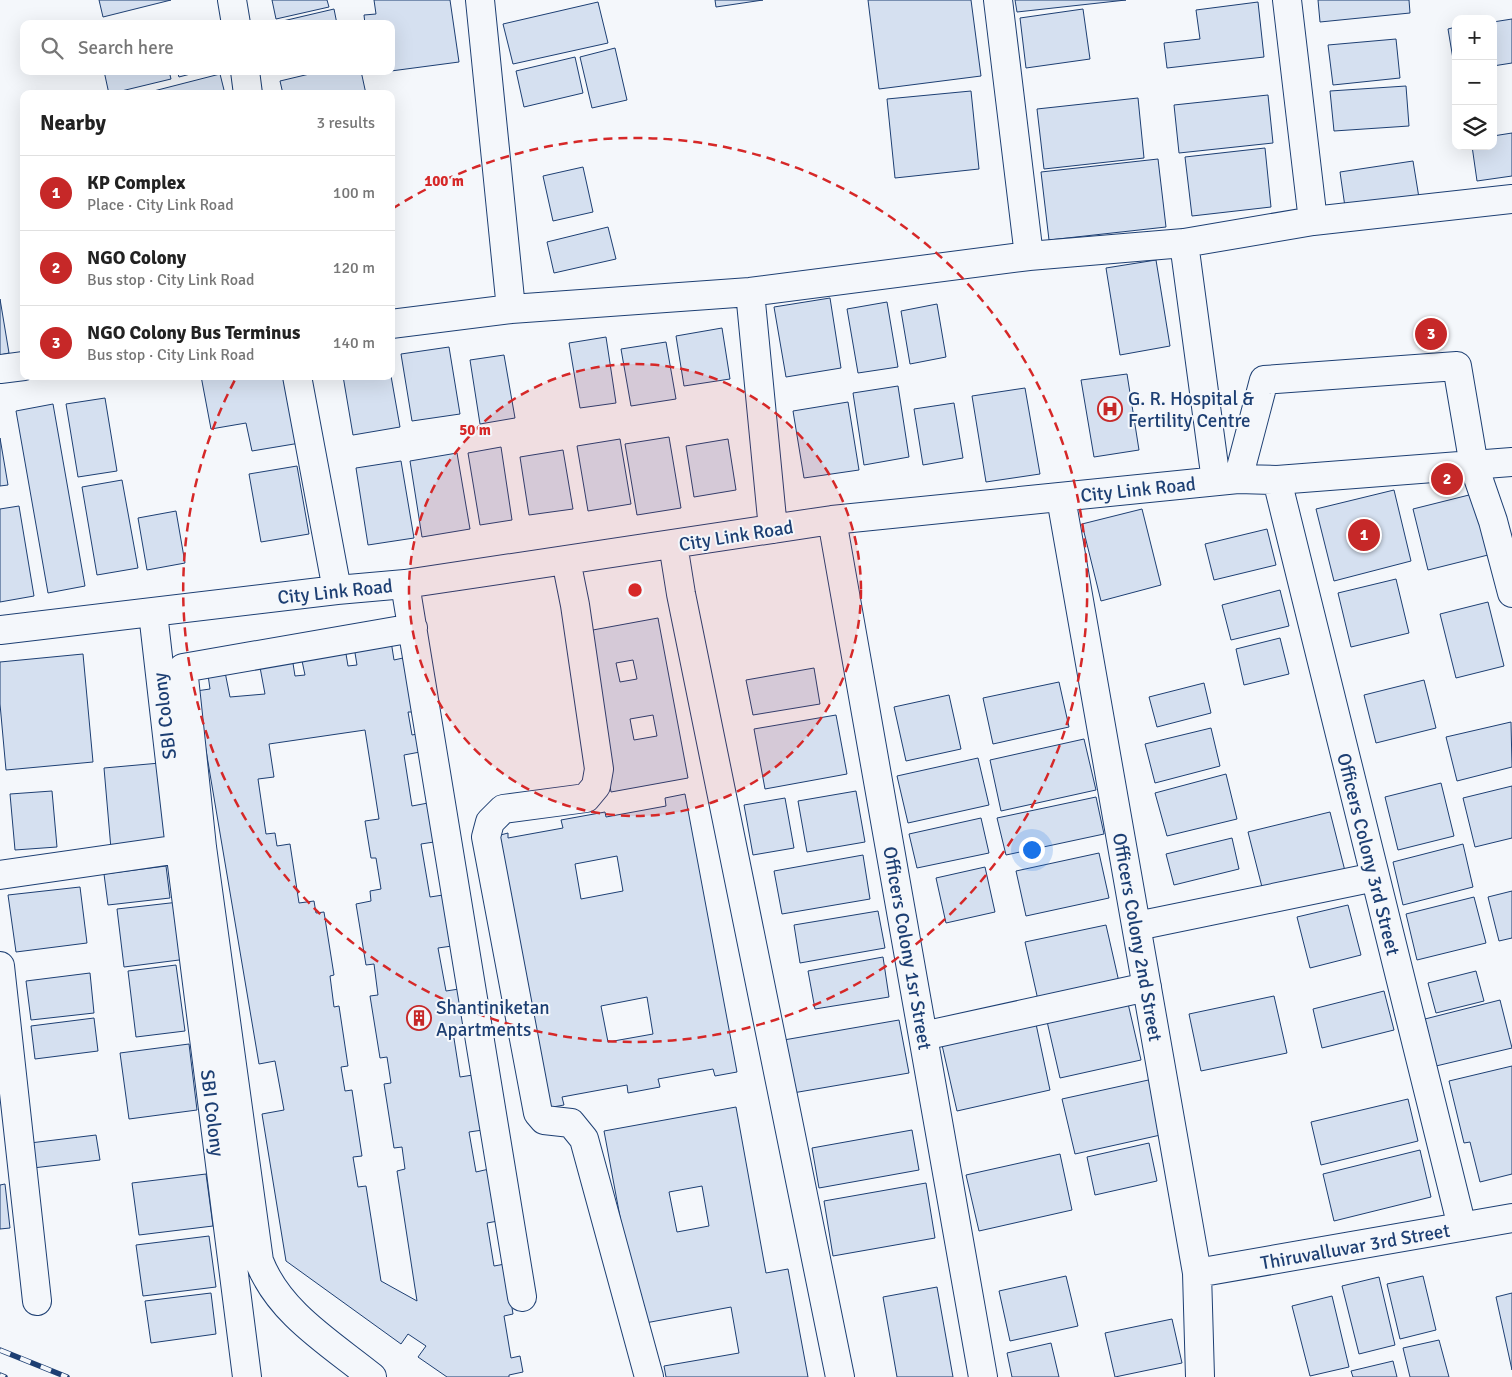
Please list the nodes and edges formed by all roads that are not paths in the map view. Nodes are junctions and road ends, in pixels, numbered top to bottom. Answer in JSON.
{"nodes":[{"id":1,"x":232,"y":0,"type":"edge"},
{"id":2,"x":480,"y":0,"type":"edge"},
{"id":3,"x":998,"y":0,"type":"edge"},
{"id":4,"x":1287,"y":0,"type":"edge"},
{"id":5,"x":235,"y":20,"type":"edge"},
{"id":6,"x":246,"y":75,"type":"edge"},
{"id":7,"x":247,"y":90,"type":"edge"},
{"id":8,"x":1512,"y":199,"type":"edge"},
{"id":9,"x":1313,"y":221,"type":"junction"},
{"id":10,"x":1184,"y":243,"type":"junction"},
{"id":11,"x":1029,"y":256,"type":"junction"},
{"id":12,"x":750,"y":292,"type":"junction"},
{"id":13,"x":511,"y":309,"type":"junction"},
{"id":14,"x":395,"y":324,"type":"edge"},
{"id":15,"x":20,"y":366,"type":"edge"},
{"id":16,"x":0,"y":368,"type":"edge"},
{"id":17,"x":298,"y":380,"type":"edge"},
{"id":18,"x":1512,"y":462,"type":"edge"},
{"id":19,"x":1474,"y":466,"type":"junction"},
{"id":20,"x":1227,"y":480,"type":"junction"},
{"id":21,"x":1277,"y":480,"type":"junction"},
{"id":22,"x":1061,"y":498,"type":"junction"},
{"id":23,"x":832,"y":520,"type":"junction"},
{"id":24,"x":773,"y":529,"type":"junction"},
{"id":25,"x":673,"y":544,"type":"junction"},
{"id":26,"x":566,"y":560,"type":"junction"},
{"id":27,"x":405,"y":584,"type":"junction"},
{"id":28,"x":337,"y":590,"type":"junction"},
{"id":29,"x":1512,"y":593,"type":"edge"},
{"id":30,"x":153,"y":612,"type":"junction"},
{"id":31,"x":413,"y":628,"type":"junction"},
{"id":32,"x":0,"y":630,"type":"edge"},
{"id":33,"x":180,"y":850,"type":"junction"},
{"id":34,"x":0,"y":875,"type":"edge"},
{"id":35,"x":1375,"y":878,"type":"junction"},
{"id":36,"x":1137,"y":926,"type":"junction"},
{"id":37,"x":0,"y":966,"type":"edge"},
{"id":38,"x":1147,"y":986,"type":"junction"},
{"id":39,"x":923,"y":1036,"type":"junction"},
{"id":40,"x":1512,"y":1218,"type":"edge"},
{"id":41,"x":1462,"y":1227,"type":"junction"},
{"id":42,"x":1197,"y":1273,"type":"junction"},
{"id":43,"x":522,"y":1297,"type":"dead end"},
{"id":44,"x":36,"y":1301,"type":"dead end"},
{"id":45,"x":247,"y":1377,"type":"edge"},
{"id":46,"x":372,"y":1377,"type":"edge"},
{"id":47,"x":649,"y":1377,"type":"edge"},
{"id":48,"x":840,"y":1377,"type":"edge"},
{"id":49,"x":983,"y":1377,"type":"edge"},
{"id":50,"x":1200,"y":1377,"type":"edge"}],
"edges":[{"from":1,"to":5,"type":"street"},
{"from":2,"to":13,"type":"street"},
{"from":3,"to":11,"type":"street"},
{"from":4,"to":9,"type":"street"},
{"from":6,"to":7,"type":"street"},
{"from":8,"to":9,"type":"street"},
{"from":9,"to":10,"type":"street"},
{"from":10,"to":11,"type":"street"},
{"from":10,"to":20,"type":"street"},
{"from":11,"to":12,"type":"street"},
{"from":12,"to":13,"type":"street"},
{"from":12,"to":24,"type":"street"},
{"from":13,"to":14,"type":"street"},
{"from":15,"to":16,"type":"street"},
{"from":17,"to":28,"type":"street"},
{"from":18,"to":19,"type":"street","name":"City Link Road"},
{"from":19,"to":20,"type":"street"},
{"from":19,"to":21,"type":"street","name":"City Link Road"},
{"from":19,"to":29,"type":"street"},
{"from":20,"to":21,"type":"street","name":"City Link Road"},
{"from":20,"to":22,"type":"street","name":"City Link Road"},
{"from":21,"to":35,"type":"street","name":"Officers Colony 3rd Street"},
{"from":22,"to":23,"type":"street","name":"City Link Road"},
{"from":22,"to":36,"type":"street","name":"Officers Colony 2nd Street"},
{"from":23,"to":24,"type":"street","name":"City Link Road"},
{"from":23,"to":39,"type":"street","name":"Officers Colony 1sr Street"},
{"from":24,"to":25,"type":"street","name":"City Link Road"},
{"from":25,"to":26,"type":"street","name":"City Link Road"},
{"from":25,"to":48,"type":"street"},
{"from":26,"to":27,"type":"street","name":"City Link Road"},
{"from":26,"to":47,"type":"street"},
{"from":27,"to":28,"type":"street","name":"City Link Road"},
{"from":27,"to":31,"type":"street"},
{"from":28,"to":30,"type":"street","name":"City Link Road"},
{"from":30,"to":32,"type":"street","name":"City Link Road"},
{"from":30,"to":33,"type":"street","name":"SBI Colony"},
{"from":31,"to":43,"type":"street"},
{"from":31,"to":46,"type":"street"},
{"from":33,"to":34,"type":"street"},
{"from":33,"to":45,"type":"street","name":"SBI Colony"},
{"from":35,"to":36,"type":"street"},
{"from":35,"to":41,"type":"street","name":"Officers Colony 3rd Street"},
{"from":36,"to":38,"type":"street","name":"Officers Colony 2nd Street"},
{"from":37,"to":44,"type":"street"},
{"from":38,"to":39,"type":"street"},
{"from":38,"to":42,"type":"street","name":"Officers Colony 2nd Street"},
{"from":39,"to":49,"type":"street","name":"Officers Colony 1sr Street"},
{"from":40,"to":41,"type":"street","name":"Thiruvalluvar 3rd Street"},
{"from":41,"to":42,"type":"street","name":"Thiruvalluvar 3rd Street"},
{"from":42,"to":50,"type":"street","name":"Officers Colony 2nd Street"}]}
